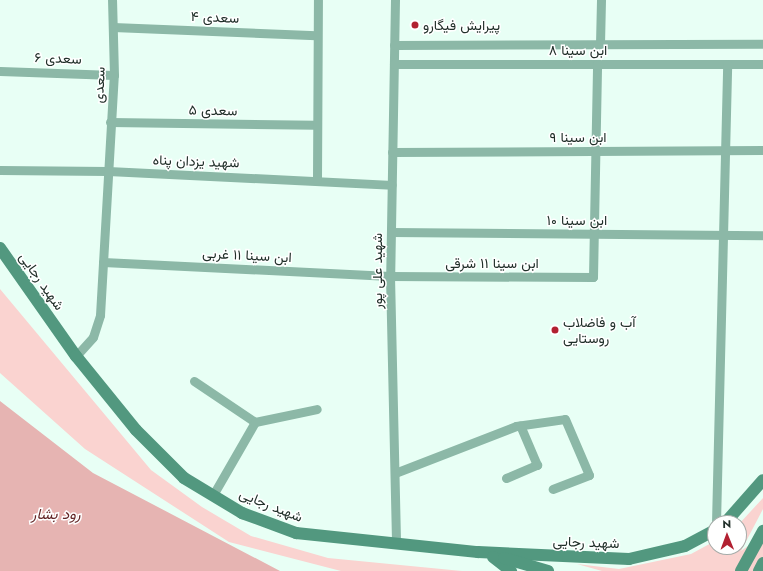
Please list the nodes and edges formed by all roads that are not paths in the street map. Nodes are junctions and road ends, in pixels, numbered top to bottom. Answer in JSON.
{"nodes":[{"id":1,"x":112,"y":0,"type":"edge"},
{"id":2,"x":318,"y":0,"type":"edge"},
{"id":3,"x":395,"y":0,"type":"edge"},
{"id":4,"x":601,"y":0,"type":"edge"},
{"id":5,"x":113,"y":27,"type":"junction"},
{"id":6,"x":316,"y":35,"type":"junction"},
{"id":7,"x":600,"y":44,"type":"junction"},
{"id":8,"x":763,"y":44,"type":"edge"},
{"id":9,"x":394,"y":45,"type":"junction"},
{"id":10,"x":394,"y":64,"type":"junction"},
{"id":11,"x":597,"y":64,"type":"junction"},
{"id":12,"x":727,"y":64,"type":"junction"},
{"id":13,"x":763,"y":64,"type":"edge"},
{"id":14,"x":0,"y":71,"type":"edge"},
{"id":15,"x":114,"y":75,"type":"junction"},
{"id":16,"x":110,"y":122,"type":"junction"},
{"id":17,"x":315,"y":125,"type":"junction"},
{"id":18,"x":725,"y":150,"type":"junction"},
{"id":19,"x":763,"y":150,"type":"edge"},
{"id":20,"x":595,"y":151,"type":"junction"},
{"id":21,"x":392,"y":152,"type":"junction"},
{"id":22,"x":0,"y":170,"type":"edge"},
{"id":23,"x":108,"y":171,"type":"junction"},
{"id":24,"x":317,"y":180,"type":"junction"},
{"id":25,"x":392,"y":185,"type":"junction"},
{"id":26,"x":391,"y":232,"type":"junction"},
{"id":27,"x":594,"y":234,"type":"junction"},
{"id":28,"x":723,"y":235,"type":"junction"},
{"id":29,"x":763,"y":235,"type":"edge"},
{"id":30,"x":0,"y":248,"type":"edge"},
{"id":31,"x":103,"y":262,"type":"junction"},
{"id":32,"x":390,"y":276,"type":"junction"},
{"id":33,"x":76,"y":356,"type":"junction"},
{"id":34,"x":194,"y":381,"type":"dead end"},
{"id":35,"x":317,"y":409,"type":"dead end"},
{"id":36,"x":255,"y":422,"type":"junction"},
{"id":37,"x":520,"y":425,"type":"junction"},
{"id":38,"x":395,"y":472,"type":"junction"},
{"id":39,"x":506,"y":478,"type":"dead end"},
{"id":40,"x":763,"y":480,"type":"edge"},
{"id":41,"x":553,"y":489,"type":"dead end"},
{"id":42,"x":213,"y":495,"type":"junction"},
{"id":43,"x":716,"y":515,"type":"edge"},
{"id":44,"x":732,"y":515,"type":"edge"},
{"id":45,"x":763,"y":531,"type":"edge"},
{"id":46,"x":707,"y":534,"type":"edge"},
{"id":47,"x":396,"y":543,"type":"junction"},
{"id":48,"x":487,"y":553,"type":"junction"},
{"id":49,"x":763,"y":563,"type":"edge"},
{"id":50,"x":510,"y":571,"type":"edge"},
{"id":51,"x":548,"y":571,"type":"edge"},
{"id":52,"x":741,"y":571,"type":"edge"},
{"id":53,"x":759,"y":571,"type":"edge"}],
"edges":[{"from":1,"to":5,"type":"street","name":"سعدی"},
{"from":2,"to":6,"type":"street"},
{"from":3,"to":9,"type":"street","name":"شهید علی پور"},
{"from":4,"to":7,"type":"street"},
{"from":5,"to":6,"type":"street","name":"سعدی ۴"},
{"from":5,"to":15,"type":"street","name":"سعدی"},
{"from":6,"to":17,"type":"street"},
{"from":7,"to":8,"type":"street","name":"ابن سینا ۸"},
{"from":7,"to":9,"type":"street","name":"ابن سینا ۸"},
{"from":9,"to":10,"type":"street","name":"شهید علی پور"},
{"from":10,"to":11,"type":"street","name":"ابن سینا ۸"},
{"from":10,"to":21,"type":"street","name":"شهید علی پور"},
{"from":11,"to":12,"type":"street","name":"ابن سینا ۸"},
{"from":11,"to":20,"type":"street"},
{"from":12,"to":13,"type":"street","name":"ابن سینا ۸"},
{"from":12,"to":18,"type":"street"},
{"from":14,"to":15,"type":"street","name":"سعدی ۶"},
{"from":15,"to":16,"type":"street","name":"سعدی"},
{"from":16,"to":17,"type":"street","name":"سعدی ۵"},
{"from":16,"to":23,"type":"street","name":"سعدی"},
{"from":17,"to":24,"type":"street"},
{"from":18,"to":19,"type":"street","name":"ابن سینا ۹"},
{"from":18,"to":20,"type":"street","name":"ابن سینا ۹"},
{"from":18,"to":28,"type":"street"},
{"from":20,"to":21,"type":"street","name":"ابن سینا ۹"},
{"from":20,"to":27,"type":"street"},
{"from":21,"to":25,"type":"street","name":"شهید علی پور"},
{"from":22,"to":23,"type":"street","name":"شهید یزدان پناه"},
{"from":23,"to":24,"type":"street","name":"شهید یزدان پناه"},
{"from":23,"to":31,"type":"street","name":"سعدی"},
{"from":24,"to":25,"type":"street","name":"شهید یزدان پناه"},
{"from":25,"to":26,"type":"street","name":"شهید علی پور"},
{"from":26,"to":27,"type":"street","name":"ابن سینا ۱۰"},
{"from":26,"to":32,"type":"street","name":"شهید علی پور"},
{"from":27,"to":28,"type":"street","name":"ابن سینا ۱۰"},
{"from":27,"to":32,"type":"street","name":"ابن سینا ۱۱ شرقی"},
{"from":28,"to":29,"type":"street","name":"ابن سینا ۱۰"},
{"from":28,"to":43,"type":"street"},
{"from":30,"to":33,"type":"main road","name":"شهید رجایی"},
{"from":31,"to":32,"type":"street","name":"ابن سینا ۱۱ غربی"},
{"from":31,"to":33,"type":"street","name":"سعدی"},
{"from":32,"to":38,"type":"street","name":"شهید علی پور"},
{"from":33,"to":42,"type":"main road","name":"شهید رجایی"},
{"from":34,"to":36,"type":"street"},
{"from":35,"to":36,"type":"street"},
{"from":36,"to":42,"type":"street"},
{"from":37,"to":38,"type":"street"},
{"from":37,"to":39,"type":"street"},
{"from":37,"to":41,"type":"street"},
{"from":38,"to":47,"type":"street","name":"شهید علی پور"},
{"from":40,"to":44,"type":"main road"},
{"from":42,"to":47,"type":"main road","name":"شهید رجایی"},
{"from":45,"to":52,"type":"main road"},
{"from":46,"to":48,"type":"main road","name":"شهید رجایی"},
{"from":47,"to":48,"type":"main road","name":"شهید رجایی"},
{"from":48,"to":50,"type":"main road"},
{"from":48,"to":51,"type":"main road"},
{"from":49,"to":53,"type":"main road"}]}
